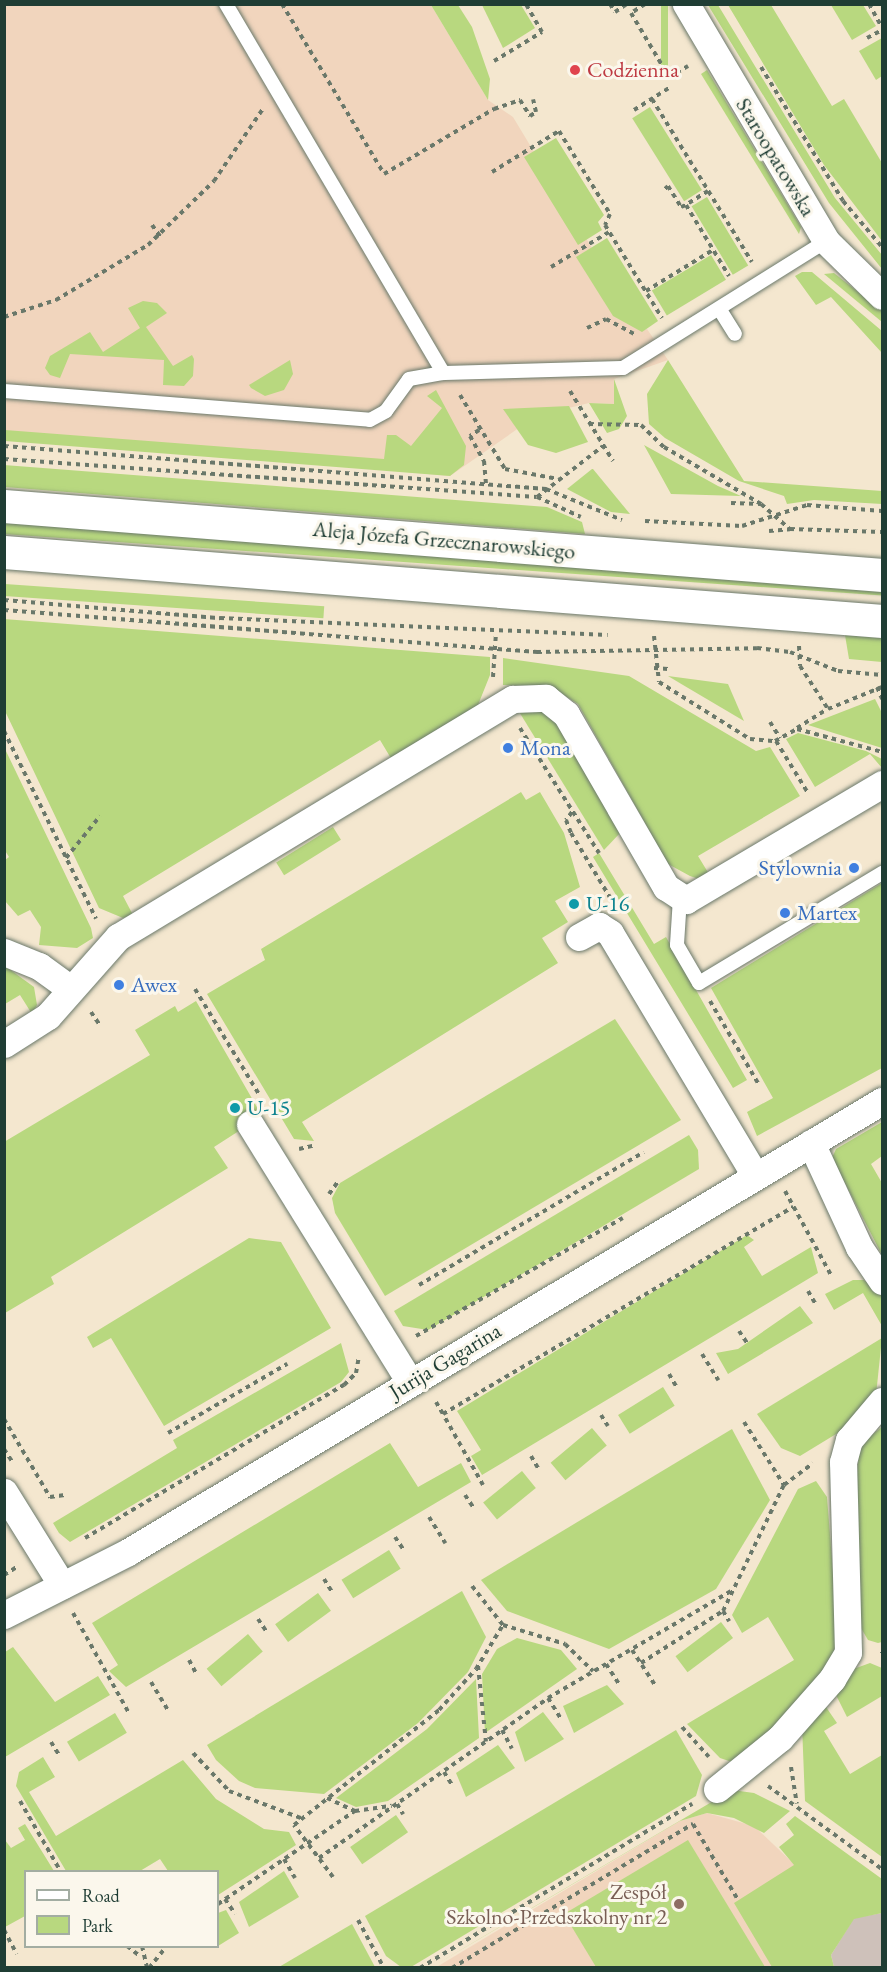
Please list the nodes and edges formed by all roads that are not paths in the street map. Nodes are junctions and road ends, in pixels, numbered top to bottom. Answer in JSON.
{"nodes":[{"id":1,"x":226,"y":4,"type":"edge"},
{"id":2,"x":686,"y":4,"type":"edge"},
{"id":3,"x":826,"y":241,"type":"junction"},
{"id":4,"x":882,"y":296,"type":"edge"},
{"id":5,"x":720,"y":310,"type":"junction"},
{"id":6,"x":735,"y":334,"type":"dead end"},
{"id":7,"x":445,"y":374,"type":"junction"},
{"id":8,"x":4,"y":391,"type":"edge"},
{"id":9,"x":4,"y":506,"type":"edge"},
{"id":10,"x":4,"y":552,"type":"edge"},
{"id":11,"x":882,"y":575,"type":"edge"},
{"id":12,"x":882,"y":621,"type":"edge"},
{"id":13,"x":882,"y":784,"type":"edge"},
{"id":14,"x":882,"y":873,"type":"edge"},
{"id":15,"x":680,"y":898,"type":"junction"},
{"id":16,"x":579,"y":937,"type":"dead end"},
{"id":17,"x":4,"y":952,"type":"edge"},
{"id":18,"x":80,"y":999,"type":"junction"},
{"id":19,"x":4,"y":1044,"type":"edge"},
{"id":20,"x":882,"y":1101,"type":"edge"},
{"id":21,"x":250,"y":1125,"type":"dead end"},
{"id":22,"x":811,"y":1143,"type":"junction"},
{"id":23,"x":755,"y":1175,"type":"junction"},
{"id":24,"x":882,"y":1281,"type":"edge"},
{"id":25,"x":410,"y":1382,"type":"junction"},
{"id":26,"x":882,"y":1401,"type":"edge"},
{"id":27,"x":4,"y":1492,"type":"edge"},
{"id":28,"x":62,"y":1585,"type":"junction"},
{"id":29,"x":4,"y":1615,"type":"edge"},
{"id":30,"x":717,"y":1789,"type":"road end"}],
"edges":[{"from":1,"to":7,"type":"lane"},
{"from":2,"to":3,"type":"street","name":"Staroopatowska"},
{"from":3,"to":4,"type":"street","name":"Staroopatowska"},
{"from":3,"to":5,"type":"lane"},
{"from":5,"to":6,"type":"lane"},
{"from":5,"to":7,"type":"lane"},
{"from":7,"to":8,"type":"lane"},
{"from":9,"to":11,"type":"main road","name":"Aleja Józefa Grzecznarowskiego"},
{"from":10,"to":12,"type":"main road","name":"Aleja Józefa Grzecznarowskiego"},
{"from":13,"to":15,"type":"street"},
{"from":14,"to":15,"type":"lane"},
{"from":15,"to":18,"type":"street"},
{"from":16,"to":23,"type":"street"},
{"from":17,"to":18,"type":"street"},
{"from":18,"to":19,"type":"street"},
{"from":20,"to":22,"type":"street","name":"Jurija Gagarina"},
{"from":21,"to":25,"type":"street"},
{"from":22,"to":23,"type":"street","name":"Jurija Gagarina"},
{"from":22,"to":24,"type":"street"},
{"from":23,"to":25,"type":"street","name":"Jurija Gagarina"},
{"from":25,"to":28,"type":"street","name":"Jurija Gagarina"},
{"from":26,"to":30,"type":"street"},
{"from":27,"to":28,"type":"street"},
{"from":28,"to":29,"type":"street","name":"Jurija Gagarina"}]}
